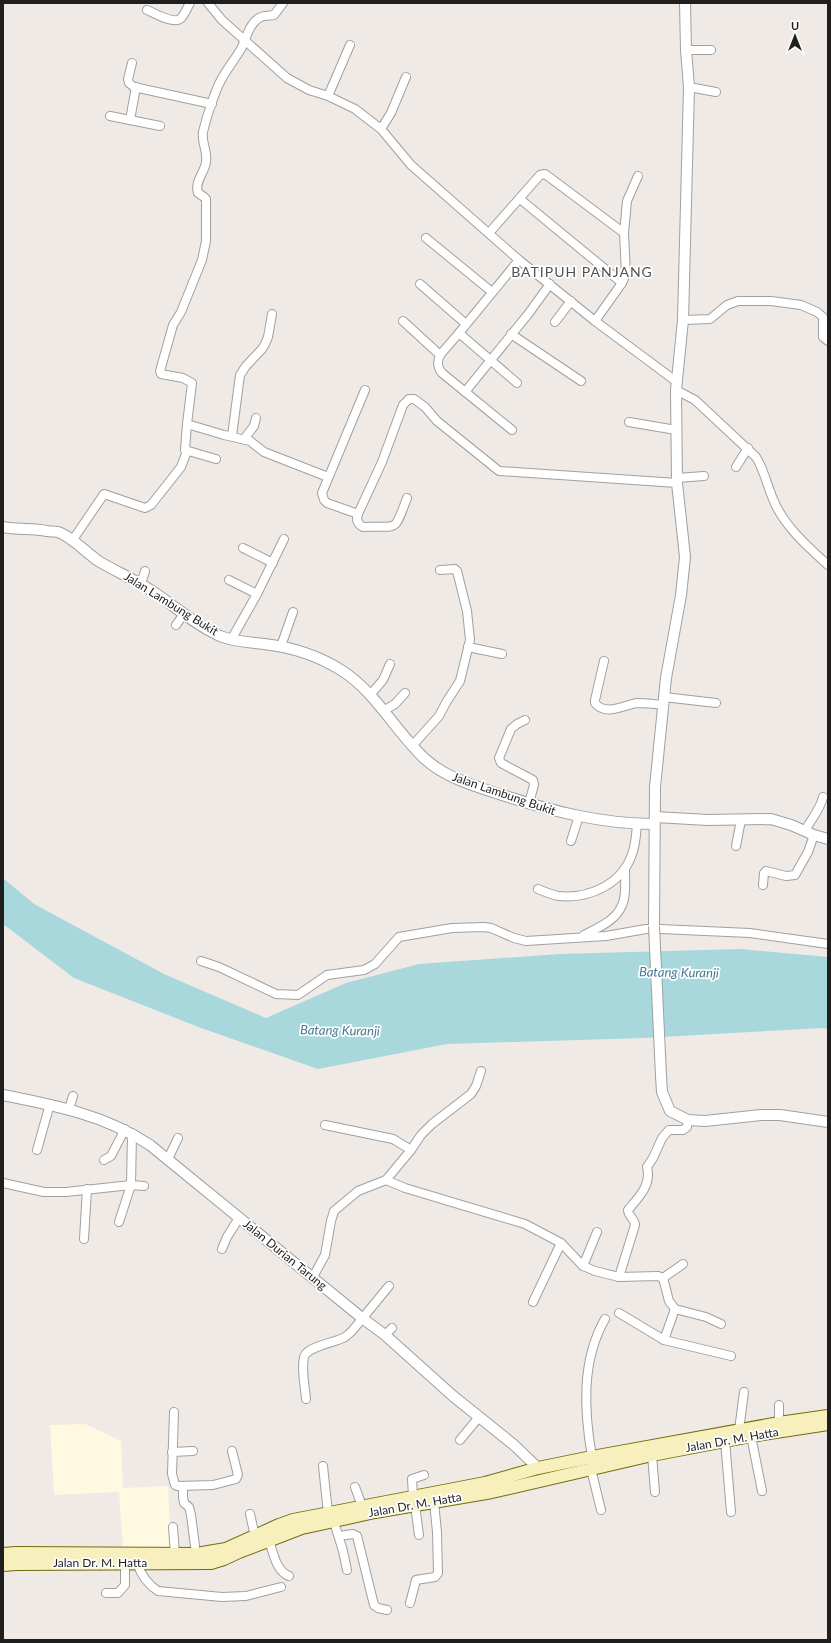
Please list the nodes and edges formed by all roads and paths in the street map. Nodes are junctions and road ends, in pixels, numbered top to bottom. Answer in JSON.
{"nodes":[{"id":1,"x":190,"y":3,"type":"edge"},
{"id":2,"x":208,"y":3,"type":"edge"},
{"id":3,"x":283,"y":3,"type":"edge"},
{"id":4,"x":685,"y":3,"type":"edge"},
{"id":5,"x":147,"y":10,"type":"dead end"},
{"id":6,"x":244,"y":38,"type":"junction"},
{"id":7,"x":350,"y":45,"type":"dead end"},
{"id":8,"x":686,"y":50,"type":"junction"},
{"id":9,"x":711,"y":50,"type":"dead end"},
{"id":10,"x":132,"y":63,"type":"dead end"},
{"id":11,"x":406,"y":77,"type":"dead end"},
{"id":12,"x":136,"y":87,"type":"junction"},
{"id":13,"x":689,"y":87,"type":"junction"},
{"id":14,"x":716,"y":92,"type":"dead end"},
{"id":15,"x":328,"y":96,"type":"junction"},
{"id":16,"x":212,"y":104,"type":"junction"},
{"id":17,"x":110,"y":116,"type":"dead end"},
{"id":18,"x":130,"y":120,"type":"junction"},
{"id":19,"x":160,"y":126,"type":"dead end"},
{"id":20,"x":381,"y":130,"type":"junction"},
{"id":21,"x":638,"y":176,"type":"dead end"},
{"id":22,"x":520,"y":199,"type":"junction"},
{"id":23,"x":489,"y":233,"type":"junction"},
{"id":24,"x":624,"y":233,"type":"junction"},
{"id":25,"x":426,"y":238,"type":"dead end"},
{"id":26,"x":519,"y":260,"type":"junction"},
{"id":27,"x":622,"y":283,"type":"junction"},
{"id":28,"x":420,"y":284,"type":"dead end"},
{"id":29,"x":550,"y":284,"type":"junction"},
{"id":30,"x":492,"y":292,"type":"junction"},
{"id":31,"x":570,"y":301,"type":"junction"},
{"id":32,"x":272,"y":314,"type":"dead end"},
{"id":33,"x":683,"y":320,"type":"junction"},
{"id":34,"x":402,"y":321,"type":"dead end"},
{"id":35,"x":595,"y":321,"type":"junction"},
{"id":36,"x":555,"y":322,"type":"dead end"},
{"id":37,"x":466,"y":324,"type":"junction"},
{"id":38,"x":459,"y":334,"type":"junction"},
{"id":39,"x":512,"y":334,"type":"junction"},
{"id":40,"x":828,"y":341,"type":"edge"},
{"id":41,"x":440,"y":355,"type":"junction"},
{"id":42,"x":491,"y":360,"type":"junction"},
{"id":43,"x":581,"y":381,"type":"dead end"},
{"id":44,"x":517,"y":383,"type":"dead end"},
{"id":45,"x":676,"y":386,"type":"junction"},
{"id":46,"x":365,"y":390,"type":"dead end"},
{"id":47,"x":465,"y":392,"type":"junction"},
{"id":48,"x":256,"y":418,"type":"dead end"},
{"id":49,"x":629,"y":422,"type":"dead end"},
{"id":50,"x":187,"y":424,"type":"junction"},
{"id":51,"x":512,"y":430,"type":"dead end"},
{"id":52,"x":676,"y":430,"type":"junction"},
{"id":53,"x":232,"y":436,"type":"junction"},
{"id":54,"x":244,"y":438,"type":"junction"},
{"id":55,"x":748,"y":448,"type":"junction"},
{"id":56,"x":186,"y":451,"type":"junction"},
{"id":57,"x":216,"y":459,"type":"dead end"},
{"id":58,"x":736,"y":467,"type":"dead end"},
{"id":59,"x":704,"y":476,"type":"dead end"},
{"id":60,"x":328,"y":477,"type":"junction"},
{"id":61,"x":677,"y":480,"type":"junction"},
{"id":62,"x":407,"y":498,"type":"dead end"},
{"id":63,"x":358,"y":514,"type":"junction"},
{"id":64,"x":3,"y":527,"type":"edge"},
{"id":65,"x":284,"y":539,"type":"dead end"},
{"id":66,"x":72,"y":541,"type":"junction"},
{"id":67,"x":243,"y":548,"type":"dead end"},
{"id":68,"x":273,"y":563,"type":"junction"},
{"id":69,"x":828,"y":565,"type":"edge"},
{"id":70,"x":440,"y":570,"type":"dead end"},
{"id":71,"x":145,"y":571,"type":"dead end"},
{"id":72,"x":228,"y":580,"type":"dead end"},
{"id":73,"x":142,"y":584,"type":"junction"},
{"id":74,"x":257,"y":594,"type":"junction"},
{"id":75,"x":293,"y":612,"type":"dead end"},
{"id":76,"x":184,"y":614,"type":"junction"},
{"id":77,"x":176,"y":625,"type":"dead end"},
{"id":78,"x":231,"y":640,"type":"junction"},
{"id":79,"x":281,"y":646,"type":"junction"},
{"id":80,"x":468,"y":647,"type":"junction"},
{"id":81,"x":502,"y":654,"type":"dead end"},
{"id":82,"x":604,"y":661,"type":"dead end"},
{"id":83,"x":390,"y":664,"type":"dead end"},
{"id":84,"x":405,"y":693,"type":"dead end"},
{"id":85,"x":370,"y":694,"type":"junction"},
{"id":86,"x":664,"y":701,"type":"junction"},
{"id":87,"x":716,"y":703,"type":"dead end"},
{"id":88,"x":383,"y":711,"type":"junction"},
{"id":89,"x":525,"y":720,"type":"dead end"},
{"id":90,"x":412,"y":746,"type":"junction"},
{"id":91,"x":823,"y":797,"type":"dead end"},
{"id":92,"x":529,"y":803,"type":"junction"},
{"id":93,"x":579,"y":816,"type":"junction"},
{"id":94,"x":741,"y":820,"type":"junction"},
{"id":95,"x":654,"y":821,"type":"junction"},
{"id":96,"x":637,"y":824,"type":"junction"},
{"id":97,"x":804,"y":831,"type":"junction"},
{"id":98,"x":814,"y":835,"type":"junction"},
{"id":99,"x":828,"y":839,"type":"edge"},
{"id":100,"x":571,"y":841,"type":"dead end"},
{"id":101,"x":736,"y":846,"type":"dead end"},
{"id":102,"x":625,"y":868,"type":"junction"},
{"id":103,"x":763,"y":885,"type":"dead end"},
{"id":104,"x":538,"y":890,"type":"dead end"},
{"id":105,"x":580,"y":937,"type":"junction"},
{"id":106,"x":828,"y":944,"type":"edge"},
{"id":107,"x":200,"y":961,"type":"dead end"},
{"id":108,"x":481,"y":1071,"type":"dead end"},
{"id":109,"x":3,"y":1095,"type":"edge"},
{"id":110,"x":74,"y":1096,"type":"dead end"},
{"id":111,"x":50,"y":1104,"type":"junction"},
{"id":112,"x":69,"y":1109,"type":"junction"},
{"id":113,"x":688,"y":1120,"type":"junction"},
{"id":114,"x":828,"y":1122,"type":"edge"},
{"id":115,"x":325,"y":1125,"type":"dead end"},
{"id":116,"x":128,"y":1131,"type":"junction"},
{"id":117,"x":178,"y":1138,"type":"dead end"},
{"id":118,"x":37,"y":1150,"type":"dead end"},
{"id":119,"x":411,"y":1150,"type":"junction"},
{"id":120,"x":168,"y":1159,"type":"junction"},
{"id":121,"x":104,"y":1160,"type":"dead end"},
{"id":122,"x":386,"y":1180,"type":"junction"},
{"id":123,"x":3,"y":1183,"type":"edge"},
{"id":124,"x":131,"y":1185,"type":"junction"},
{"id":125,"x":144,"y":1186,"type":"dead end"},
{"id":126,"x":87,"y":1188,"type":"junction"},
{"id":127,"x":239,"y":1218,"type":"junction"},
{"id":128,"x":119,"y":1222,"type":"dead end"},
{"id":129,"x":597,"y":1232,"type":"dead end"},
{"id":130,"x":84,"y":1238,"type":"dead end"},
{"id":131,"x":561,"y":1244,"type":"junction"},
{"id":132,"x":222,"y":1249,"type":"dead end"},
{"id":133,"x":683,"y":1264,"type":"dead end"},
{"id":134,"x":583,"y":1266,"type":"junction"},
{"id":135,"x":313,"y":1277,"type":"junction"},
{"id":136,"x":619,"y":1277,"type":"junction"},
{"id":137,"x":663,"y":1278,"type":"junction"},
{"id":138,"x":389,"y":1286,"type":"dead end"},
{"id":139,"x":533,"y":1302,"type":"dead end"},
{"id":140,"x":675,"y":1309,"type":"junction"},
{"id":141,"x":619,"y":1313,"type":"dead end"},
{"id":142,"x":362,"y":1318,"type":"junction"},
{"id":143,"x":605,"y":1319,"type":"dead end"},
{"id":144,"x":721,"y":1324,"type":"dead end"},
{"id":145,"x":664,"y":1340,"type":"junction"},
{"id":146,"x":732,"y":1356,"type":"dead end"},
{"id":147,"x":744,"y":1392,"type":"dead end"},
{"id":148,"x":306,"y":1399,"type":"dead end"},
{"id":149,"x":778,"y":1405,"type":"dead end"},
{"id":150,"x":174,"y":1412,"type":"dead end"},
{"id":151,"x":828,"y":1416,"type":"edge"},
{"id":152,"x":479,"y":1417,"type":"junction"},
{"id":153,"x":828,"y":1424,"type":"edge"},
{"id":154,"x":777,"y":1426,"type":"junction"},
{"id":155,"x":739,"y":1430,"type":"junction"},
{"id":156,"x":752,"y":1436,"type":"junction"},
{"id":157,"x":460,"y":1440,"type":"dead end"},
{"id":158,"x":726,"y":1441,"type":"junction"},
{"id":159,"x":194,"y":1451,"type":"dead end"},
{"id":160,"x":232,"y":1451,"type":"dead end"},
{"id":161,"x":172,"y":1452,"type":"junction"},
{"id":162,"x":652,"y":1455,"type":"junction"},
{"id":163,"x":592,"y":1463,"type":"junction"},
{"id":164,"x":322,"y":1466,"type":"dead end"},
{"id":165,"x":538,"y":1468,"type":"junction"},
{"id":166,"x":424,"y":1475,"type":"dead end"},
{"id":167,"x":183,"y":1486,"type":"junction"},
{"id":168,"x":356,"y":1486,"type":"dead end"},
{"id":169,"x":762,"y":1491,"type":"dead end"},
{"id":170,"x":655,"y":1492,"type":"dead end"},
{"id":171,"x":454,"y":1493,"type":"junction"},
{"id":172,"x":414,"y":1501,"type":"junction"},
{"id":173,"x":434,"y":1502,"type":"junction"},
{"id":174,"x":362,"y":1506,"type":"junction"},
{"id":175,"x":601,"y":1510,"type":"dead end"},
{"id":176,"x":731,"y":1512,"type":"dead end"},
{"id":177,"x":250,"y":1514,"type":"dead end"},
{"id":178,"x":331,"y":1517,"type":"junction"},
{"id":179,"x":174,"y":1527,"type":"dead end"},
{"id":180,"x":419,"y":1535,"type":"dead end"},
{"id":181,"x":254,"y":1536,"type":"junction"},
{"id":182,"x":339,"y":1536,"type":"junction"},
{"id":183,"x":270,"y":1540,"type":"junction"},
{"id":184,"x":3,"y":1554,"type":"edge"},
{"id":185,"x":196,"y":1554,"type":"junction"},
{"id":186,"x":175,"y":1555,"type":"junction"},
{"id":187,"x":131,"y":1563,"type":"junction"},
{"id":188,"x":3,"y":1565,"type":"edge"},
{"id":189,"x":347,"y":1570,"type":"dead end"},
{"id":190,"x":288,"y":1576,"type":"dead end"},
{"id":191,"x":282,"y":1587,"type":"dead end"},
{"id":192,"x":106,"y":1593,"type":"dead end"},
{"id":193,"x":410,"y":1603,"type":"dead end"},
{"id":194,"x":387,"y":1610,"type":"dead end"}],
"edges":[{"from":1,"to":5,"type":"street"},
{"from":2,"to":6,"type":"street"},
{"from":3,"to":6,"type":"street"},
{"from":4,"to":8,"type":"street"},
{"from":6,"to":15,"type":"street"},
{"from":6,"to":16,"type":"street"},
{"from":7,"to":15,"type":"street"},
{"from":8,"to":9,"type":"street"},
{"from":8,"to":13,"type":"street"},
{"from":10,"to":12,"type":"street"},
{"from":11,"to":20,"type":"street"},
{"from":12,"to":16,"type":"street"},
{"from":12,"to":18,"type":"street"},
{"from":13,"to":14,"type":"street"},
{"from":13,"to":33,"type":"street"},
{"from":15,"to":20,"type":"street"},
{"from":16,"to":50,"type":"street"},
{"from":17,"to":18,"type":"street"},
{"from":18,"to":19,"type":"street"},
{"from":20,"to":23,"type":"street"},
{"from":21,"to":24,"type":"street"},
{"from":22,"to":23,"type":"street"},
{"from":22,"to":24,"type":"street"},
{"from":22,"to":27,"type":"street"},
{"from":23,"to":26,"type":"street"},
{"from":24,"to":27,"type":"street"},
{"from":25,"to":30,"type":"street"},
{"from":26,"to":29,"type":"street"},
{"from":26,"to":30,"type":"street"},
{"from":27,"to":35,"type":"street"},
{"from":28,"to":37,"type":"street"},
{"from":29,"to":31,"type":"street"},
{"from":29,"to":39,"type":"street"},
{"from":30,"to":37,"type":"street"},
{"from":31,"to":35,"type":"street"},
{"from":31,"to":36,"type":"street"},
{"from":32,"to":53,"type":"street"},
{"from":33,"to":40,"type":"street"},
{"from":33,"to":45,"type":"street"},
{"from":34,"to":41,"type":"street"},
{"from":35,"to":45,"type":"street"},
{"from":37,"to":38,"type":"street"},
{"from":38,"to":41,"type":"street"},
{"from":38,"to":42,"type":"street"},
{"from":39,"to":42,"type":"street"},
{"from":39,"to":43,"type":"street"},
{"from":41,"to":47,"type":"street"},
{"from":42,"to":44,"type":"street"},
{"from":42,"to":47,"type":"street"},
{"from":45,"to":52,"type":"street"},
{"from":45,"to":55,"type":"street"},
{"from":46,"to":60,"type":"street"},
{"from":47,"to":51,"type":"street"},
{"from":48,"to":54,"type":"street"},
{"from":49,"to":52,"type":"street"},
{"from":50,"to":53,"type":"street"},
{"from":50,"to":56,"type":"street"},
{"from":52,"to":61,"type":"street"},
{"from":53,"to":54,"type":"street"},
{"from":54,"to":60,"type":"street"},
{"from":55,"to":58,"type":"street"},
{"from":55,"to":69,"type":"street"},
{"from":56,"to":57,"type":"street"},
{"from":56,"to":66,"type":"street"},
{"from":59,"to":61,"type":"street"},
{"from":60,"to":63,"type":"street"},
{"from":61,"to":63,"type":"street"},
{"from":61,"to":86,"type":"street"},
{"from":62,"to":63,"type":"street"},
{"from":64,"to":66,"type":"street","name":"Jalan Lambung Bukit"},
{"from":65,"to":68,"type":"street"},
{"from":66,"to":73,"type":"street","name":"Jalan Lambung Bukit"},
{"from":67,"to":68,"type":"street"},
{"from":68,"to":74,"type":"street"},
{"from":70,"to":80,"type":"street"},
{"from":71,"to":73,"type":"street"},
{"from":72,"to":74,"type":"street"},
{"from":73,"to":76,"type":"street","name":"Jalan Lambung Bukit"},
{"from":74,"to":78,"type":"street"},
{"from":75,"to":79,"type":"street"},
{"from":76,"to":77,"type":"street"},
{"from":76,"to":78,"type":"street","name":"Jalan Lambung Bukit"},
{"from":78,"to":79,"type":"street","name":"Jalan Lambung Bukit"},
{"from":79,"to":85,"type":"street","name":"Jalan Lambung Bukit"},
{"from":80,"to":81,"type":"street"},
{"from":80,"to":90,"type":"street"},
{"from":82,"to":86,"type":"street"},
{"from":83,"to":85,"type":"street"},
{"from":84,"to":88,"type":"street"},
{"from":85,"to":88,"type":"street","name":"Jalan Lambung Bukit"},
{"from":86,"to":87,"type":"street"},
{"from":86,"to":95,"type":"street"},
{"from":88,"to":90,"type":"street","name":"Jalan Lambung Bukit"},
{"from":89,"to":92,"type":"street"},
{"from":90,"to":92,"type":"street","name":"Jalan Lambung Bukit"},
{"from":91,"to":97,"type":"street"},
{"from":92,"to":93,"type":"street","name":"Jalan Lambung Bukit"},
{"from":93,"to":96,"type":"street","name":"Jalan Lambung Bukit"},
{"from":93,"to":100,"type":"street"},
{"from":94,"to":95,"type":"street","name":"Jalan Lambung Bukit"},
{"from":94,"to":97,"type":"street","name":"Jalan Lambung Bukit"},
{"from":94,"to":101,"type":"street"},
{"from":95,"to":96,"type":"street","name":"Jalan Lambung Bukit"},
{"from":95,"to":113,"type":"street","bridge":true},
{"from":96,"to":102,"type":"street"},
{"from":97,"to":98,"type":"street","name":"Jalan Lambung Bukit"},
{"from":98,"to":99,"type":"street","name":"Jalan Lambung Bukit"},
{"from":98,"to":103,"type":"street"},
{"from":102,"to":104,"type":"street"},
{"from":102,"to":105,"type":"street"},
{"from":105,"to":106,"type":"street"},
{"from":105,"to":107,"type":"street"},
{"from":108,"to":119,"type":"street"},
{"from":109,"to":111,"type":"street","name":"Jalan Durian Tarung"},
{"from":110,"to":112,"type":"street"},
{"from":111,"to":112,"type":"street","name":"Jalan Durian Tarung"},
{"from":111,"to":118,"type":"street"},
{"from":112,"to":116,"type":"street","name":"Jalan Durian Tarung"},
{"from":113,"to":114,"type":"street"},
{"from":113,"to":136,"type":"street"},
{"from":115,"to":119,"type":"street"},
{"from":116,"to":120,"type":"street","name":"Jalan Durian Tarung"},
{"from":116,"to":121,"type":"street"},
{"from":116,"to":124,"type":"street"},
{"from":117,"to":120,"type":"street"},
{"from":119,"to":122,"type":"street"},
{"from":120,"to":127,"type":"street","name":"Jalan Durian Tarung"},
{"from":122,"to":131,"type":"street"},
{"from":122,"to":135,"type":"street"},
{"from":123,"to":126,"type":"street"},
{"from":124,"to":125,"type":"street"},
{"from":124,"to":126,"type":"street"},
{"from":124,"to":128,"type":"street"},
{"from":126,"to":130,"type":"street"},
{"from":127,"to":132,"type":"street"},
{"from":127,"to":135,"type":"street","name":"Jalan Durian Tarung"},
{"from":129,"to":134,"type":"street"},
{"from":131,"to":134,"type":"street"},
{"from":131,"to":139,"type":"street"},
{"from":133,"to":137,"type":"street"},
{"from":134,"to":136,"type":"street"},
{"from":135,"to":142,"type":"street","name":"Jalan Durian Tarung"},
{"from":136,"to":137,"type":"street"},
{"from":137,"to":140,"type":"street"},
{"from":138,"to":142,"type":"street"},
{"from":140,"to":144,"type":"street"},
{"from":140,"to":145,"type":"street"},
{"from":141,"to":145,"type":"street"},
{"from":142,"to":148,"type":"street"},
{"from":142,"to":152,"type":"street","name":"Jalan Durian Tarung"},
{"from":143,"to":163,"type":"street"},
{"from":145,"to":146,"type":"street"},
{"from":147,"to":155,"type":"street"},
{"from":149,"to":154,"type":"street"},
{"from":150,"to":161,"type":"street"},
{"from":151,"to":154,"type":"main road","name":"Jalan Dr. M. Hatta"},
{"from":152,"to":157,"type":"street"},
{"from":152,"to":165,"type":"street","name":"Jalan Durian Tarung"},
{"from":153,"to":154,"type":"main road","name":"Jalan Dr. M. Hatta"},
{"from":154,"to":155,"type":"main road","name":"Jalan Dr. M. Hatta"},
{"from":154,"to":156,"type":"main road","name":"Jalan Dr. M. Hatta"},
{"from":155,"to":163,"type":"main road","name":"Jalan Dr. M. Hatta"},
{"from":156,"to":158,"type":"main road","name":"Jalan Dr. M. Hatta"},
{"from":156,"to":169,"type":"street"},
{"from":158,"to":162,"type":"main road","name":"Jalan Dr. M. Hatta"},
{"from":158,"to":176,"type":"street"},
{"from":159,"to":161,"type":"street"},
{"from":160,"to":167,"type":"street"},
{"from":161,"to":167,"type":"street"},
{"from":162,"to":163,"type":"main road","name":"Jalan Dr. M. Hatta"},
{"from":162,"to":170,"type":"street"},
{"from":163,"to":165,"type":"main road","name":"Jalan Dr. M. Hatta"},
{"from":163,"to":171,"type":"main road","name":"Jalan Dr. M. Hatta"},
{"from":163,"to":175,"type":"street"},
{"from":164,"to":178,"type":"street"},
{"from":165,"to":171,"type":"main road","name":"Jalan Dr. M. Hatta"},
{"from":166,"to":172,"type":"street"},
{"from":167,"to":185,"type":"street"},
{"from":168,"to":174,"type":"street"},
{"from":171,"to":172,"type":"main road","name":"Jalan Dr. M. Hatta"},
{"from":171,"to":173,"type":"main road","name":"Jalan Dr. M. Hatta"},
{"from":172,"to":173,"type":"main road","name":"Jalan Dr. M. Hatta"},
{"from":172,"to":174,"type":"main road","name":"Jalan Dr. M. Hatta"},
{"from":172,"to":178,"type":"main road","name":"Jalan Dr. M. Hatta"},
{"from":172,"to":180,"type":"street"},
{"from":173,"to":193,"type":"street"},
{"from":174,"to":178,"type":"main road","name":"Jalan Dr. M. Hatta"},
{"from":177,"to":181,"type":"street"},
{"from":178,"to":181,"type":"main road","name":"Jalan Dr. M. Hatta"},
{"from":178,"to":182,"type":"street"},
{"from":178,"to":183,"type":"main road","name":"Jalan Dr. M. Hatta"},
{"from":179,"to":186,"type":"street"},
{"from":181,"to":185,"type":"main road","name":"Jalan Dr. M. Hatta"},
{"from":182,"to":189,"type":"street"},
{"from":182,"to":194,"type":"street"},
{"from":183,"to":187,"type":"main road","name":"Jalan Dr. M. Hatta"},
{"from":183,"to":190,"type":"street"},
{"from":184,"to":186,"type":"main road","name":"Jalan Dr. M. Hatta"},
{"from":185,"to":186,"type":"main road","name":"Jalan Dr. M. Hatta"},
{"from":187,"to":188,"type":"main road","name":"Jalan Dr. M. Hatta"},
{"from":187,"to":191,"type":"street"},
{"from":187,"to":192,"type":"street"}]}
